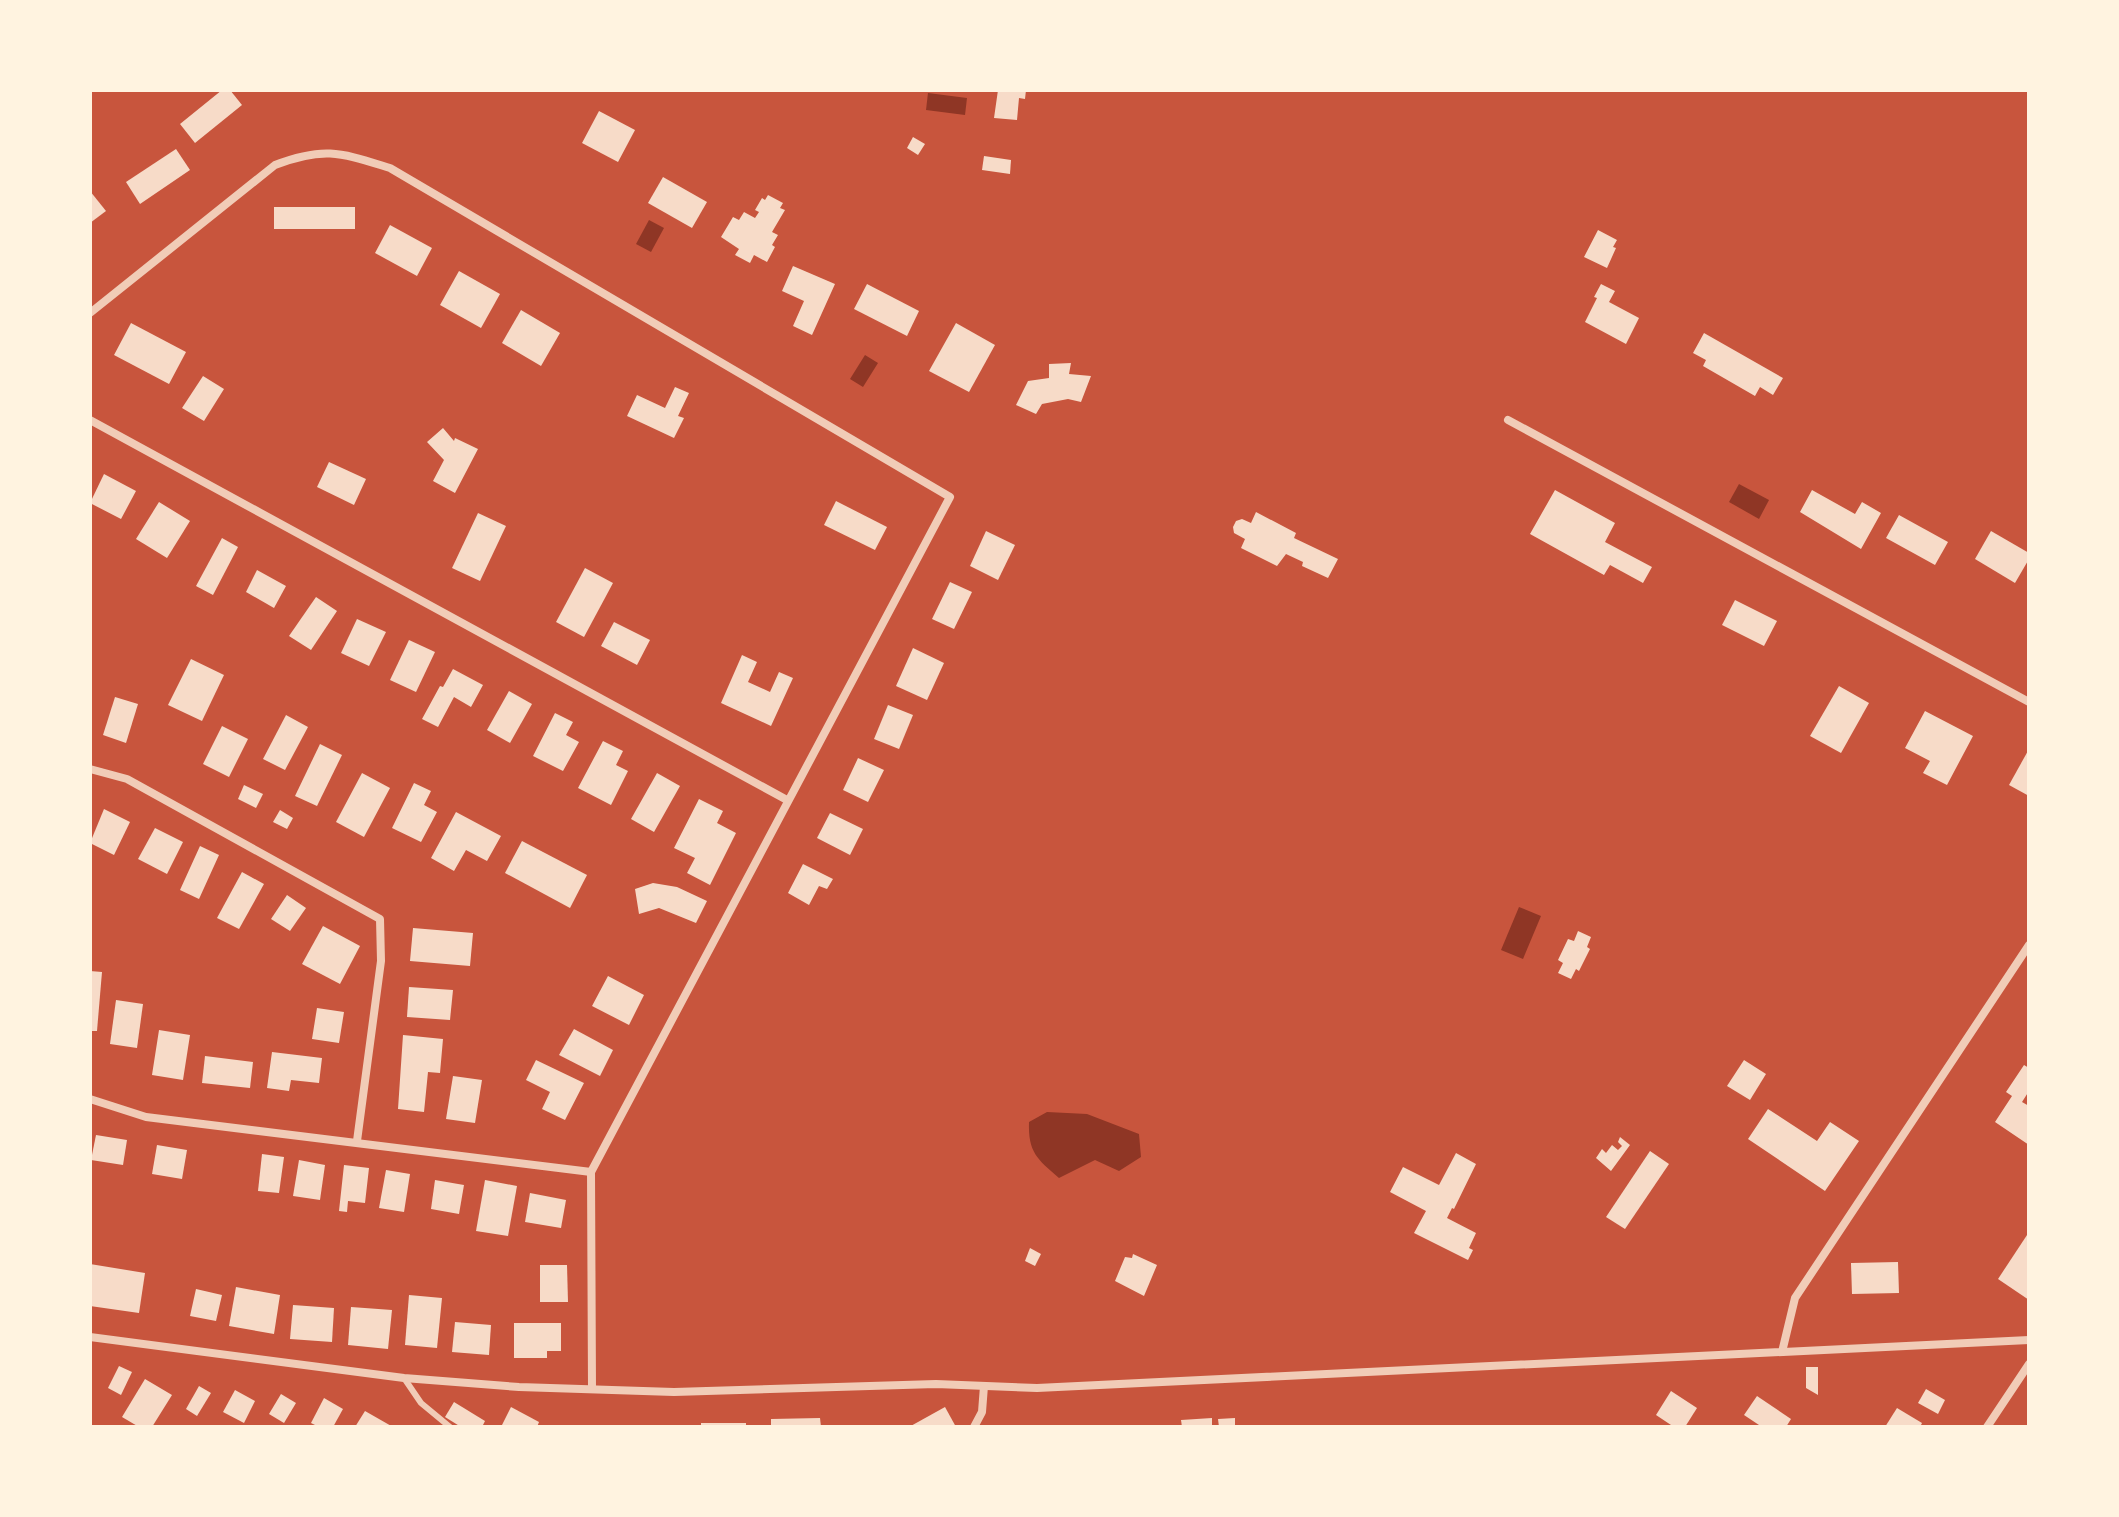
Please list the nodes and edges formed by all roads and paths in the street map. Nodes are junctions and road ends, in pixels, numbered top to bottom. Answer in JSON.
{"nodes":[{"id":1,"x":90,"y":313,"type":"edge"},
{"id":2,"x":90,"y":420,"type":"edge"},
{"id":3,"x":1508,"y":420,"type":"dead end"},
{"id":4,"x":2029,"y":702,"type":"edge"},
{"id":5,"x":90,"y":769,"type":"edge"},
{"id":6,"x":787,"y":800,"type":"junction"},
{"id":7,"x":2029,"y":945,"type":"edge"},
{"id":8,"x":90,"y":1099,"type":"edge"},
{"id":9,"x":357,"y":1141,"type":"junction"},
{"id":10,"x":591,"y":1172,"type":"junction"},
{"id":11,"x":90,"y":1337,"type":"edge"},
{"id":12,"x":2029,"y":1340,"type":"edge"},
{"id":13,"x":1782,"y":1352,"type":"junction"},
{"id":14,"x":2029,"y":1364,"type":"edge"},
{"id":15,"x":404,"y":1378,"type":"junction"},
{"id":16,"x":984,"y":1386,"type":"junction"},
{"id":17,"x":592,"y":1388,"type":"junction"},
{"id":18,"x":450,"y":1427,"type":"edge"},
{"id":19,"x":974,"y":1427,"type":"edge"},
{"id":20,"x":1987,"y":1427,"type":"edge"}],
"edges":[{"from":1,"to":6,"type":"street"},
{"from":2,"to":6,"type":"street"},
{"from":3,"to":4,"type":"street"},
{"from":5,"to":9,"type":"street"},
{"from":6,"to":10,"type":"street"},
{"from":7,"to":13,"type":"street"},
{"from":8,"to":9,"type":"street"},
{"from":9,"to":10,"type":"street"},
{"from":10,"to":17,"type":"street"},
{"from":11,"to":15,"type":"street"},
{"from":12,"to":13,"type":"street"},
{"from":13,"to":16,"type":"street"},
{"from":14,"to":20,"type":"street"},
{"from":15,"to":17,"type":"street"},
{"from":15,"to":18,"type":"lane"},
{"from":16,"to":17,"type":"street"},
{"from":16,"to":19,"type":"street"}]}
